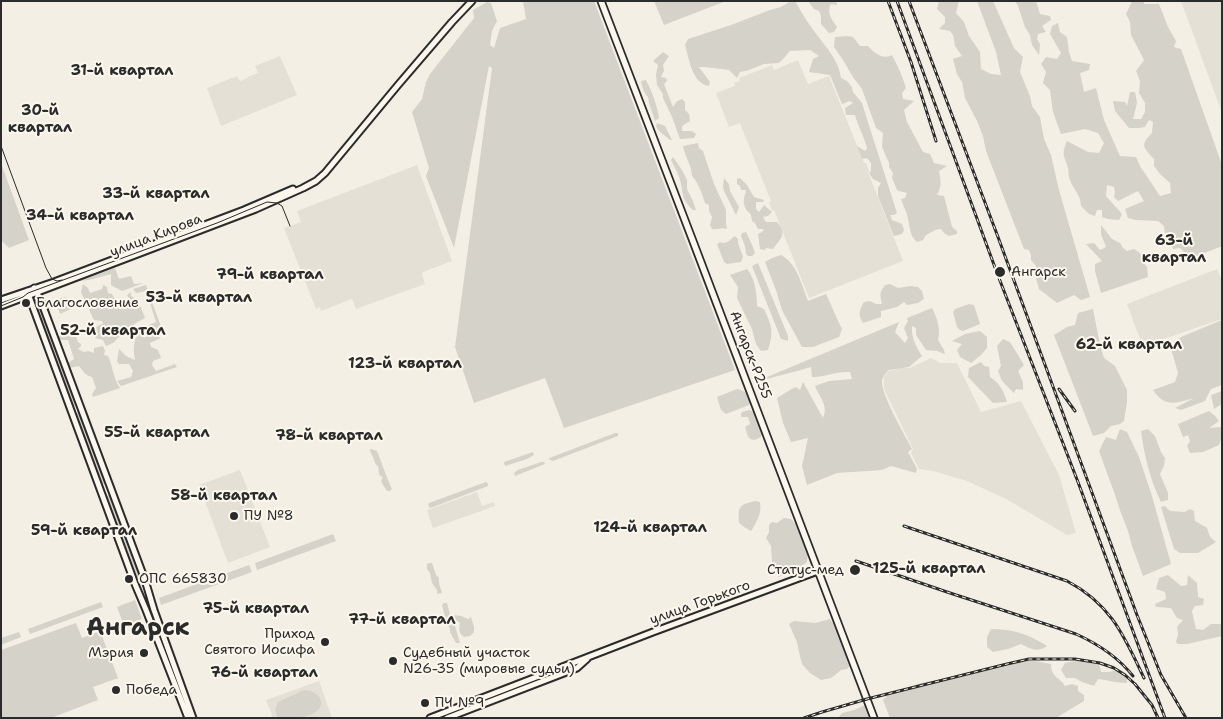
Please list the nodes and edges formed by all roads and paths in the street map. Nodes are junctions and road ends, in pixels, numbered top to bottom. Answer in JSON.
{"nodes":[{"id":1,"x":472,"y":1,"type":"edge"},
{"id":2,"x":601,"y":1,"type":"edge"},
{"id":3,"x":36,"y":290,"type":"junction"},
{"id":4,"x":28,"y":293,"type":"junction"},
{"id":5,"x":1,"y":300,"type":"edge"},
{"id":6,"x":1,"y":306,"type":"edge"},
{"id":7,"x":818,"y":571,"type":"junction"},
{"id":8,"x":589,"y":657,"type":"junction"},
{"id":9,"x":188,"y":718,"type":"edge"},
{"id":10,"x":194,"y":718,"type":"edge"},
{"id":11,"x":430,"y":718,"type":"edge"},
{"id":12,"x":447,"y":718,"type":"edge"},
{"id":13,"x":874,"y":718,"type":"edge"}],
"edges":[{"from":1,"to":3,"type":"street","name":"улица Кирова"},
{"from":2,"to":7,"type":"main road","name":"Ангарск-Р255"},
{"from":3,"to":4,"type":"street","name":"улица Кирова"},
{"from":3,"to":10,"type":"street"},
{"from":4,"to":5,"type":"street","name":"улица Кирова"},
{"from":4,"to":6,"type":"street","name":"улица Кирова"},
{"from":4,"to":9,"type":"street"},
{"from":7,"to":8,"type":"street","name":"улица Горького"},
{"from":7,"to":13,"type":"main road","name":"Ангарск-Р255"},
{"from":8,"to":11,"type":"street","name":"улица Горького"},
{"from":8,"to":12,"type":"street","name":"улица Горького"}]}
